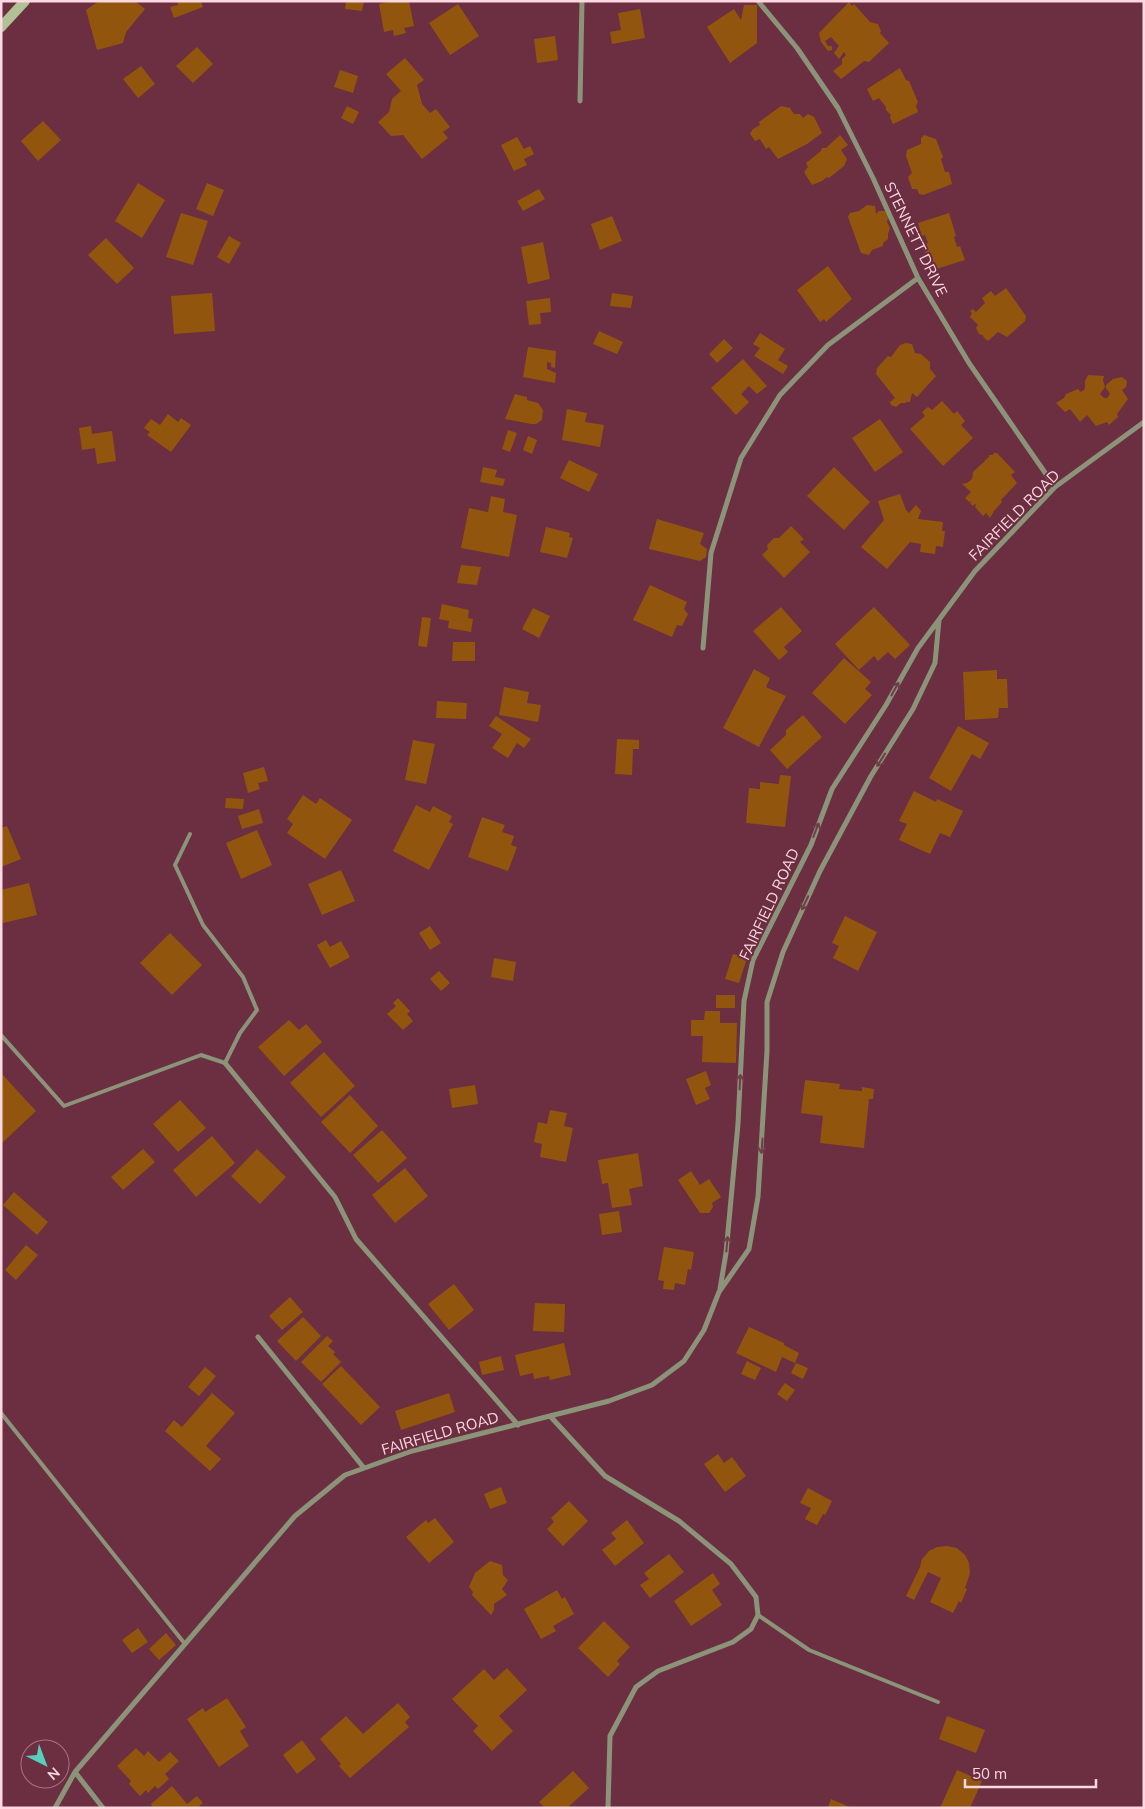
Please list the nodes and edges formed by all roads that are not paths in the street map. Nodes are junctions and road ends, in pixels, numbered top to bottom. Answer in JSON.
{"nodes":[{"id":1,"x":26,"y":1,"type":"edge"},
{"id":2,"x":582,"y":1,"type":"edge"},
{"id":3,"x":758,"y":1,"type":"edge"},
{"id":4,"x":1,"y":27,"type":"edge"},
{"id":5,"x":580,"y":101,"type":"dead end"},
{"id":6,"x":918,"y":278,"type":"junction"},
{"id":7,"x":1144,"y":422,"type":"edge"},
{"id":8,"x":1055,"y":487,"type":"junction"},
{"id":9,"x":939,"y":620,"type":"junction"},
{"id":10,"x":703,"y":648,"type":"dead end"},
{"id":11,"x":190,"y":834,"type":"dead end"},
{"id":12,"x":1,"y":1034,"type":"edge"},
{"id":13,"x":225,"y":1063,"type":"junction"},
{"id":14,"x":719,"y":1292,"type":"junction"},
{"id":15,"x":258,"y":1337,"type":"dead end"},
{"id":16,"x":1,"y":1413,"type":"edge"},
{"id":17,"x":550,"y":1416,"type":"junction"},
{"id":18,"x":518,"y":1425,"type":"junction"},
{"id":19,"x":364,"y":1468,"type":"junction"},
{"id":20,"x":758,"y":1615,"type":"junction"},
{"id":21,"x":185,"y":1644,"type":"junction"},
{"id":22,"x":938,"y":1702,"type":"dead end"},
{"id":23,"x":75,"y":1772,"type":"junction"},
{"id":24,"x":56,"y":1808,"type":"edge"},
{"id":25,"x":103,"y":1808,"type":"edge"},
{"id":26,"x":608,"y":1808,"type":"edge"}],
"edges":[{"from":1,"to":4,"type":"street"},
{"from":2,"to":5,"type":"street"},
{"from":3,"to":6,"type":"street","name":"STENNETT DRIVE"},
{"from":6,"to":8,"type":"street","name":"STENNETT DRIVE"},
{"from":6,"to":10,"type":"street"},
{"from":7,"to":8,"type":"street","name":"FAIRFIELD ROAD"},
{"from":8,"to":9,"type":"street","name":"FAIRFIELD ROAD"},
{"from":9,"to":14,"type":"street","name":"FAIRFIELD ROAD","one_way":true},
{"from":14,"to":9,"type":"street","name":"FAIRFIELD ROAD","one_way":true},
{"from":11,"to":13,"type":"lane"},
{"from":12,"to":13,"type":"lane"},
{"from":13,"to":18,"type":"street"},
{"from":14,"to":17,"type":"street","name":"FAIRFIELD ROAD"},
{"from":15,"to":19,"type":"street"},
{"from":16,"to":21,"type":"lane"},
{"from":17,"to":18,"type":"street","name":"FAIRFIELD ROAD"},
{"from":17,"to":20,"type":"street"},
{"from":18,"to":19,"type":"street","name":"FAIRFIELD ROAD"},
{"from":19,"to":21,"type":"street","name":"FAIRFIELD ROAD"},
{"from":20,"to":22,"type":"lane"},
{"from":20,"to":26,"type":"street"},
{"from":21,"to":23,"type":"street","name":"FAIRFIELD ROAD"},
{"from":23,"to":24,"type":"street","name":"FAIRFIELD ROAD"},
{"from":23,"to":25,"type":"street"}]}
